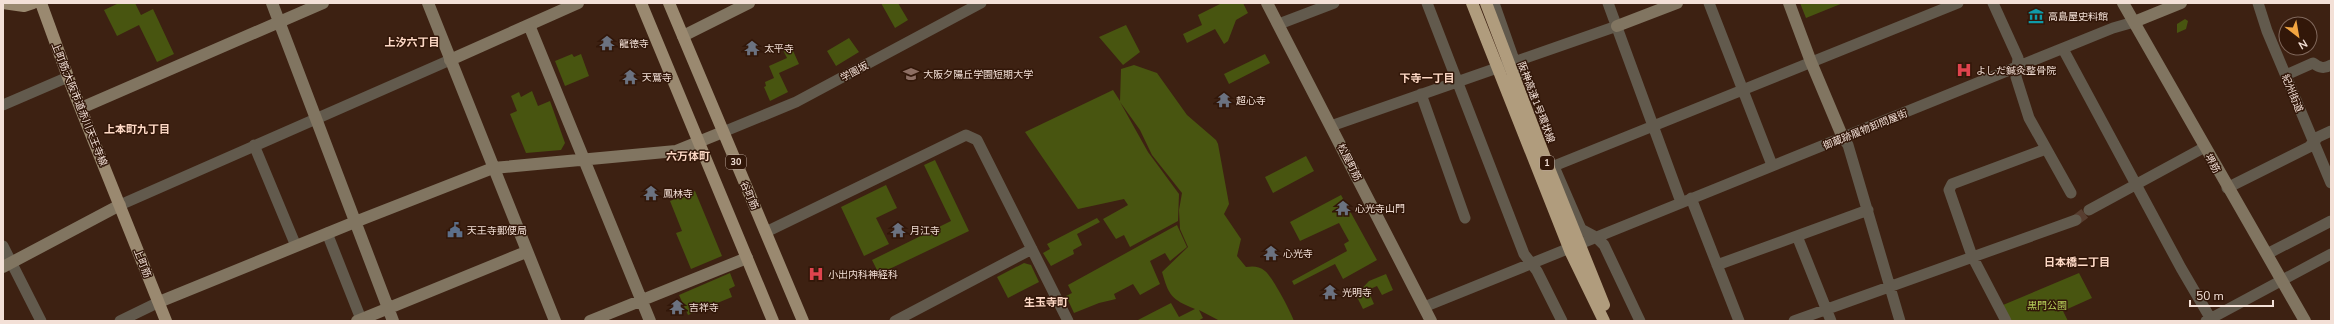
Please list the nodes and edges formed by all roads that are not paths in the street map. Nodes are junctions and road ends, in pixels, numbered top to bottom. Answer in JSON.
{"nodes":[{"id":1,"x":34,"y":3,"type":"edge"},
{"id":2,"x":41,"y":3,"type":"edge"},
{"id":3,"x":272,"y":3,"type":"edge"},
{"id":4,"x":323,"y":3,"type":"edge"},
{"id":5,"x":428,"y":3,"type":"edge"},
{"id":6,"x":578,"y":3,"type":"edge"},
{"id":7,"x":641,"y":3,"type":"edge"},
{"id":8,"x":669,"y":3,"type":"edge"},
{"id":9,"x":749,"y":3,"type":"edge"},
{"id":10,"x":981,"y":3,"type":"edge"},
{"id":11,"x":1267,"y":3,"type":"edge"},
{"id":12,"x":1334,"y":3,"type":"edge"},
{"id":13,"x":1427,"y":3,"type":"edge"},
{"id":14,"x":1472,"y":3,"type":"edge"},
{"id":15,"x":1486,"y":3,"type":"edge"},
{"id":16,"x":1494,"y":3,"type":"edge"},
{"id":17,"x":1608,"y":3,"type":"edge"},
{"id":18,"x":1677,"y":3,"type":"edge"},
{"id":19,"x":1709,"y":3,"type":"edge"},
{"id":20,"x":1789,"y":3,"type":"edge"},
{"id":21,"x":1958,"y":3,"type":"edge"},
{"id":22,"x":1993,"y":3,"type":"edge"},
{"id":23,"x":2123,"y":3,"type":"edge"},
{"id":24,"x":2181,"y":3,"type":"edge"},
{"id":25,"x":2258,"y":3,"type":"edge"},
{"id":26,"x":3,"y":4,"type":"edge"},
{"id":27,"x":279,"y":21,"type":"junction"},
{"id":28,"x":2134,"y":22,"type":"junction"},
{"id":29,"x":1279,"y":24,"type":"junction"},
{"id":30,"x":529,"y":25,"type":"junction"},
{"id":31,"x":1617,"y":26,"type":"junction"},
{"id":32,"x":683,"y":36,"type":"junction"},
{"id":33,"x":2063,"y":49,"type":"junction"},
{"id":34,"x":450,"y":60,"type":"junction"},
{"id":35,"x":1515,"y":62,"type":"junction"},
{"id":36,"x":1810,"y":62,"type":"junction"},
{"id":37,"x":2331,"y":65,"type":"edge"},
{"id":38,"x":2016,"y":68,"type":"junction"},
{"id":39,"x":2286,"y":75,"type":"junction"},
{"id":40,"x":68,"y":77,"type":"junction"},
{"id":41,"x":1458,"y":82,"type":"junction"},
{"id":42,"x":1742,"y":90,"type":"junction"},
{"id":43,"x":1421,"y":94,"type":"junction"},
{"id":44,"x":3,"y":104,"type":"edge"},
{"id":45,"x":81,"y":108,"type":"junction"},
{"id":46,"x":315,"y":118,"type":"junction"},
{"id":47,"x":1331,"y":126,"type":"junction"},
{"id":48,"x":1653,"y":126,"type":"junction"},
{"id":49,"x":2331,"y":131,"type":"edge"},
{"id":50,"x":723,"y":132,"type":"junction"},
{"id":51,"x":1843,"y":138,"type":"junction"},
{"id":52,"x":699,"y":142,"type":"junction"},
{"id":53,"x":2314,"y":142,"type":"junction"},
{"id":54,"x":254,"y":145,"type":"junction"},
{"id":55,"x":2205,"y":148,"type":"junction"},
{"id":56,"x":2046,"y":149,"type":"junction"},
{"id":57,"x":583,"y":160,"type":"junction"},
{"id":58,"x":1772,"y":165,"type":"junction"},
{"id":59,"x":1554,"y":166,"type":"junction"},
{"id":60,"x":493,"y":168,"type":"junction"},
{"id":61,"x":2331,"y":183,"type":"edge"},
{"id":62,"x":2135,"y":185,"type":"junction"},
{"id":63,"x":2227,"y":188,"type":"junction"},
{"id":64,"x":2071,"y":192,"type":"dead end"},
{"id":65,"x":1686,"y":200,"type":"junction"},
{"id":66,"x":120,"y":204,"type":"junction"},
{"id":67,"x":1868,"y":210,"type":"junction"},
{"id":68,"x":2089,"y":210,"type":"tunnel mouth"},
{"id":69,"x":1465,"y":218,"type":"dead end"},
{"id":70,"x":2076,"y":220,"type":"tunnel mouth"},
{"id":71,"x":2331,"y":221,"type":"edge"},
{"id":72,"x":355,"y":222,"type":"junction"},
{"id":73,"x":766,"y":232,"type":"junction"},
{"id":74,"x":328,"y":233,"type":"junction"},
{"id":75,"x":1797,"y":236,"type":"junction"},
{"id":76,"x":1596,"y":237,"type":"junction"},
{"id":77,"x":3,"y":246,"type":"edge"},
{"id":78,"x":296,"y":246,"type":"junction"},
{"id":79,"x":1032,"y":249,"type":"junction"},
{"id":80,"x":526,"y":252,"type":"junction"},
{"id":81,"x":2267,"y":254,"type":"junction"},
{"id":82,"x":2331,"y":254,"type":"edge"},
{"id":83,"x":1972,"y":256,"type":"junction"},
{"id":84,"x":747,"y":258,"type":"junction"},
{"id":85,"x":1531,"y":263,"type":"junction"},
{"id":86,"x":7,"y":265,"type":"edge"},
{"id":87,"x":1717,"y":265,"type":"junction"},
{"id":88,"x":2282,"y":280,"type":"junction"},
{"id":89,"x":1890,"y":286,"type":"junction"},
{"id":90,"x":641,"y":300,"type":"junction"},
{"id":91,"x":159,"y":302,"type":"junction"},
{"id":92,"x":1424,"y":307,"type":"junction"},
{"id":93,"x":388,"y":308,"type":"junction"},
{"id":94,"x":1826,"y":309,"type":"junction"},
{"id":95,"x":359,"y":320,"type":"edge"},
{"id":96,"x":2210,"y":320,"type":"edge"},
{"id":97,"x":41,"y":321,"type":"edge"},
{"id":98,"x":120,"y":321,"type":"edge"},
{"id":99,"x":166,"y":321,"type":"edge"},
{"id":100,"x":393,"y":321,"type":"edge"},
{"id":101,"x":555,"y":321,"type":"edge"},
{"id":102,"x":590,"y":321,"type":"edge"},
{"id":103,"x":650,"y":321,"type":"edge"},
{"id":104,"x":773,"y":321,"type":"edge"},
{"id":105,"x":804,"y":321,"type":"edge"},
{"id":106,"x":895,"y":321,"type":"edge"},
{"id":107,"x":1068,"y":321,"type":"edge"},
{"id":108,"x":1431,"y":321,"type":"edge"},
{"id":109,"x":1562,"y":321,"type":"edge"},
{"id":110,"x":1604,"y":321,"type":"edge"},
{"id":111,"x":1611,"y":321,"type":"edge"},
{"id":112,"x":1640,"y":321,"type":"edge"},
{"id":113,"x":1738,"y":321,"type":"edge"},
{"id":114,"x":1794,"y":321,"type":"edge"},
{"id":115,"x":1831,"y":321,"type":"edge"},
{"id":116,"x":1900,"y":321,"type":"edge"},
{"id":117,"x":2006,"y":321,"type":"edge"},
{"id":118,"x":2305,"y":321,"type":"edge"}],
"edges":[{"from":1,"to":26,"type":"main road"},
{"from":2,"to":40,"type":"main road","name":"上町筋;大阪市道赤川天王寺線"},
{"from":3,"to":27,"type":"street"},
{"from":4,"to":27,"type":"street"},
{"from":5,"to":34,"type":"street"},
{"from":6,"to":30,"type":"street"},
{"from":7,"to":52,"type":"main road","number":"30"},
{"from":8,"to":32,"type":"main road","name":"谷町筋","number":"30"},
{"from":9,"to":32,"type":"street"},
{"from":10,"to":50,"type":"street","name":"学園坂"},
{"from":11,"to":29,"type":"street","name":"松屋町筋"},
{"from":12,"to":29,"type":"street"},
{"from":13,"to":41,"type":"street"},
{"from":14,"to":110,"type":"highway"},
{"from":15,"to":111,"type":"highway","name":"阪神高速1号環状線","number":"1"},
{"from":16,"to":35,"type":"street"},
{"from":17,"to":31,"type":"street"},
{"from":18,"to":31,"type":"street"},
{"from":19,"to":42,"type":"street"},
{"from":20,"to":36,"type":"street"},
{"from":21,"to":36,"type":"street"},
{"from":22,"to":38,"type":"street"},
{"from":23,"to":28,"type":"street","name":"堺筋"},
{"from":24,"to":28,"type":"street"},
{"from":25,"to":39,"type":"street","name":"紀州街道"},
{"from":27,"to":45,"type":"street"},
{"from":27,"to":46,"type":"street"},
{"from":28,"to":33,"type":"street","name":"御蔵跡履物卸問屋街"},
{"from":28,"to":55,"type":"street","name":"堺筋"},
{"from":29,"to":47,"type":"street","name":"松屋町筋"},
{"from":30,"to":34,"type":"street"},
{"from":30,"to":57,"type":"street"},
{"from":31,"to":35,"type":"street"},
{"from":31,"to":48,"type":"street"},
{"from":32,"to":50,"type":"main road","name":"谷町筋","number":"30"},
{"from":33,"to":38,"type":"street","name":"御蔵跡履物卸問屋街"},
{"from":33,"to":62,"type":"street"},
{"from":34,"to":46,"type":"street"},
{"from":34,"to":60,"type":"street"},
{"from":35,"to":41,"type":"street"},
{"from":35,"to":59,"type":"street"},
{"from":36,"to":42,"type":"street"},
{"from":36,"to":51,"type":"street"},
{"from":37,"to":39,"type":"street"},
{"from":38,"to":51,"type":"street","name":"御蔵跡履物卸問屋街"},
{"from":38,"to":56,"type":"street"},
{"from":39,"to":53,"type":"street","name":"紀州街道"},
{"from":40,"to":44,"type":"street"},
{"from":40,"to":45,"type":"main road","name":"上町筋;大阪市道赤川天王寺線"},
{"from":41,"to":43,"type":"street"},
{"from":41,"to":85,"type":"street"},
{"from":42,"to":48,"type":"street"},
{"from":42,"to":58,"type":"street"},
{"from":43,"to":47,"type":"street"},
{"from":43,"to":69,"type":"street"},
{"from":45,"to":66,"type":"main road","name":"上町筋;大阪市道赤川天王寺線"},
{"from":46,"to":54,"type":"street"},
{"from":46,"to":72,"type":"street"},
{"from":47,"to":92,"type":"street","name":"松屋町筋"},
{"from":48,"to":59,"type":"street"},
{"from":48,"to":65,"type":"street"},
{"from":49,"to":53,"type":"street"},
{"from":50,"to":52,"type":"street"},
{"from":50,"to":73,"type":"main road","name":"谷町筋","number":"30"},
{"from":51,"to":58,"type":"street","name":"御蔵跡履物卸問屋街"},
{"from":51,"to":67,"type":"street"},
{"from":52,"to":57,"type":"street"},
{"from":52,"to":84,"type":"main road","number":"30"},
{"from":53,"to":61,"type":"street","name":"紀州街道"},
{"from":53,"to":63,"type":"street"},
{"from":54,"to":66,"type":"street"},
{"from":54,"to":78,"type":"street"},
{"from":55,"to":62,"type":"street"},
{"from":55,"to":63,"type":"street","name":"堺筋"},
{"from":56,"to":64,"type":"street"},
{"from":56,"to":83,"type":"street"},
{"from":57,"to":60,"type":"street"},
{"from":57,"to":90,"type":"street"},
{"from":58,"to":65,"type":"street","name":"御蔵跡履物卸問屋街"},
{"from":59,"to":76,"type":"street"},
{"from":60,"to":72,"type":"street"},
{"from":60,"to":80,"type":"street"},
{"from":62,"to":68,"type":"street"},
{"from":62,"to":96,"type":"street"},
{"from":63,"to":81,"type":"street","name":"堺筋"},
{"from":65,"to":76,"type":"street","name":"御蔵跡履物卸問屋街"},
{"from":65,"to":87,"type":"street"},
{"from":66,"to":86,"type":"street"},
{"from":66,"to":91,"type":"main road","name":"上町筋"},
{"from":67,"to":75,"type":"street"},
{"from":67,"to":89,"type":"street"},
{"from":70,"to":83,"type":"street"},
{"from":71,"to":81,"type":"street"},
{"from":72,"to":74,"type":"street"},
{"from":72,"to":93,"type":"street"},
{"from":73,"to":79,"type":"street"},
{"from":73,"to":105,"type":"main road","name":"谷町筋","number":"30"},
{"from":74,"to":78,"type":"street"},
{"from":74,"to":95,"type":"street"},
{"from":75,"to":87,"type":"street"},
{"from":75,"to":94,"type":"street"},
{"from":76,"to":85,"type":"street","name":"御蔵跡履物卸問屋街"},
{"from":76,"to":112,"type":"street"},
{"from":77,"to":86,"type":"street"},
{"from":78,"to":91,"type":"street"},
{"from":79,"to":106,"type":"street"},
{"from":79,"to":107,"type":"street"},
{"from":80,"to":93,"type":"street"},
{"from":80,"to":101,"type":"street"},
{"from":81,"to":88,"type":"street","name":"堺筋"},
{"from":82,"to":88,"type":"street"},
{"from":83,"to":89,"type":"street"},
{"from":83,"to":117,"type":"street"},
{"from":84,"to":90,"type":"street"},
{"from":84,"to":104,"type":"main road","number":"30"},
{"from":85,"to":92,"type":"street","name":"御蔵跡履物卸問屋街"},
{"from":85,"to":109,"type":"street"},
{"from":86,"to":97,"type":"street"},
{"from":87,"to":113,"type":"street"},
{"from":88,"to":96,"type":"street"},
{"from":88,"to":118,"type":"street","name":"堺筋"},
{"from":89,"to":94,"type":"street"},
{"from":89,"to":116,"type":"street"},
{"from":90,"to":102,"type":"street"},
{"from":90,"to":103,"type":"street"},
{"from":91,"to":98,"type":"street"},
{"from":91,"to":99,"type":"main road","name":"上町筋"},
{"from":92,"to":108,"type":"street","name":"松屋町筋"},
{"from":93,"to":95,"type":"street"},
{"from":93,"to":100,"type":"street"},
{"from":94,"to":114,"type":"street"},
{"from":94,"to":115,"type":"street"}]}
